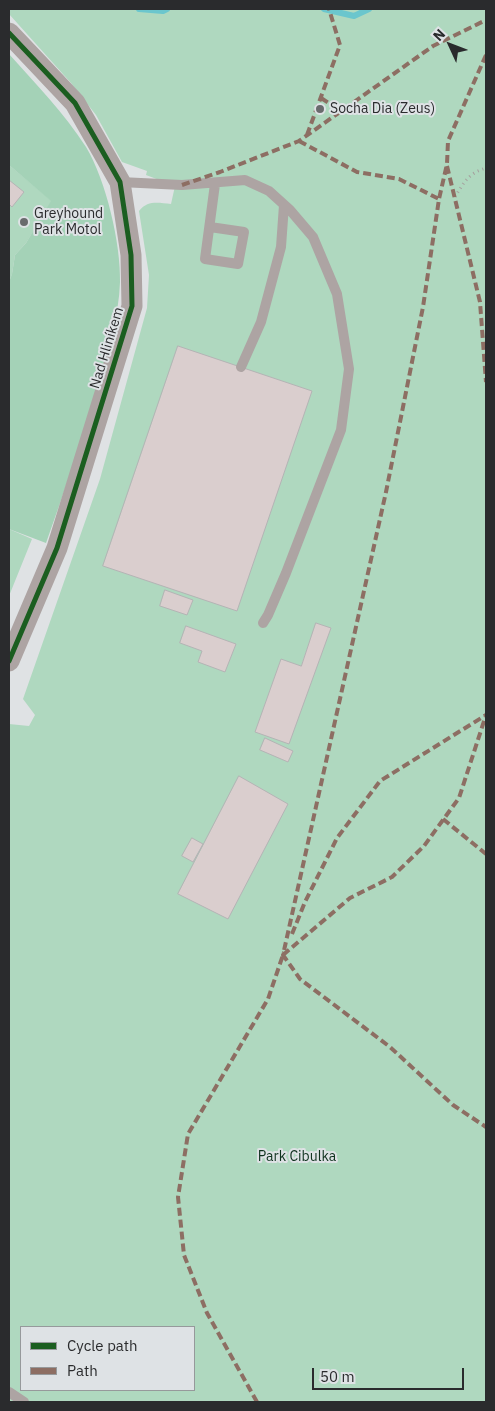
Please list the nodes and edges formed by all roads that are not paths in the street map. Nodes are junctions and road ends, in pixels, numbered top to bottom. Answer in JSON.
{"nodes":[{"id":1,"x":9,"y":33,"type":"edge"},
{"id":2,"x":120,"y":182,"type":"junction"},
{"id":3,"x":215,"y":184,"type":"junction"},
{"id":4,"x":284,"y":205,"type":"junction"},
{"id":5,"x":210,"y":227,"type":"junction"},
{"id":6,"x":241,"y":367,"type":"dead end"},
{"id":7,"x":263,"y":622,"type":"dead end"},
{"id":8,"x":9,"y":661,"type":"edge"},
{"id":9,"x":9,"y":1392,"type":"edge"},
{"id":10,"x":24,"y":1402,"type":"edge"}],
"edges":[{"from":1,"to":2,"type":"street","name":"Nad Hliníkem"},
{"from":2,"to":3,"type":"lane"},
{"from":2,"to":8,"type":"street","name":"Nad Hliníkem"},
{"from":3,"to":4,"type":"lane"},
{"from":3,"to":5,"type":"lane"},
{"from":4,"to":6,"type":"lane"},
{"from":4,"to":7,"type":"lane"},
{"from":5,"to":5,"type":"lane"},
{"from":9,"to":10,"type":"lane"}]}
